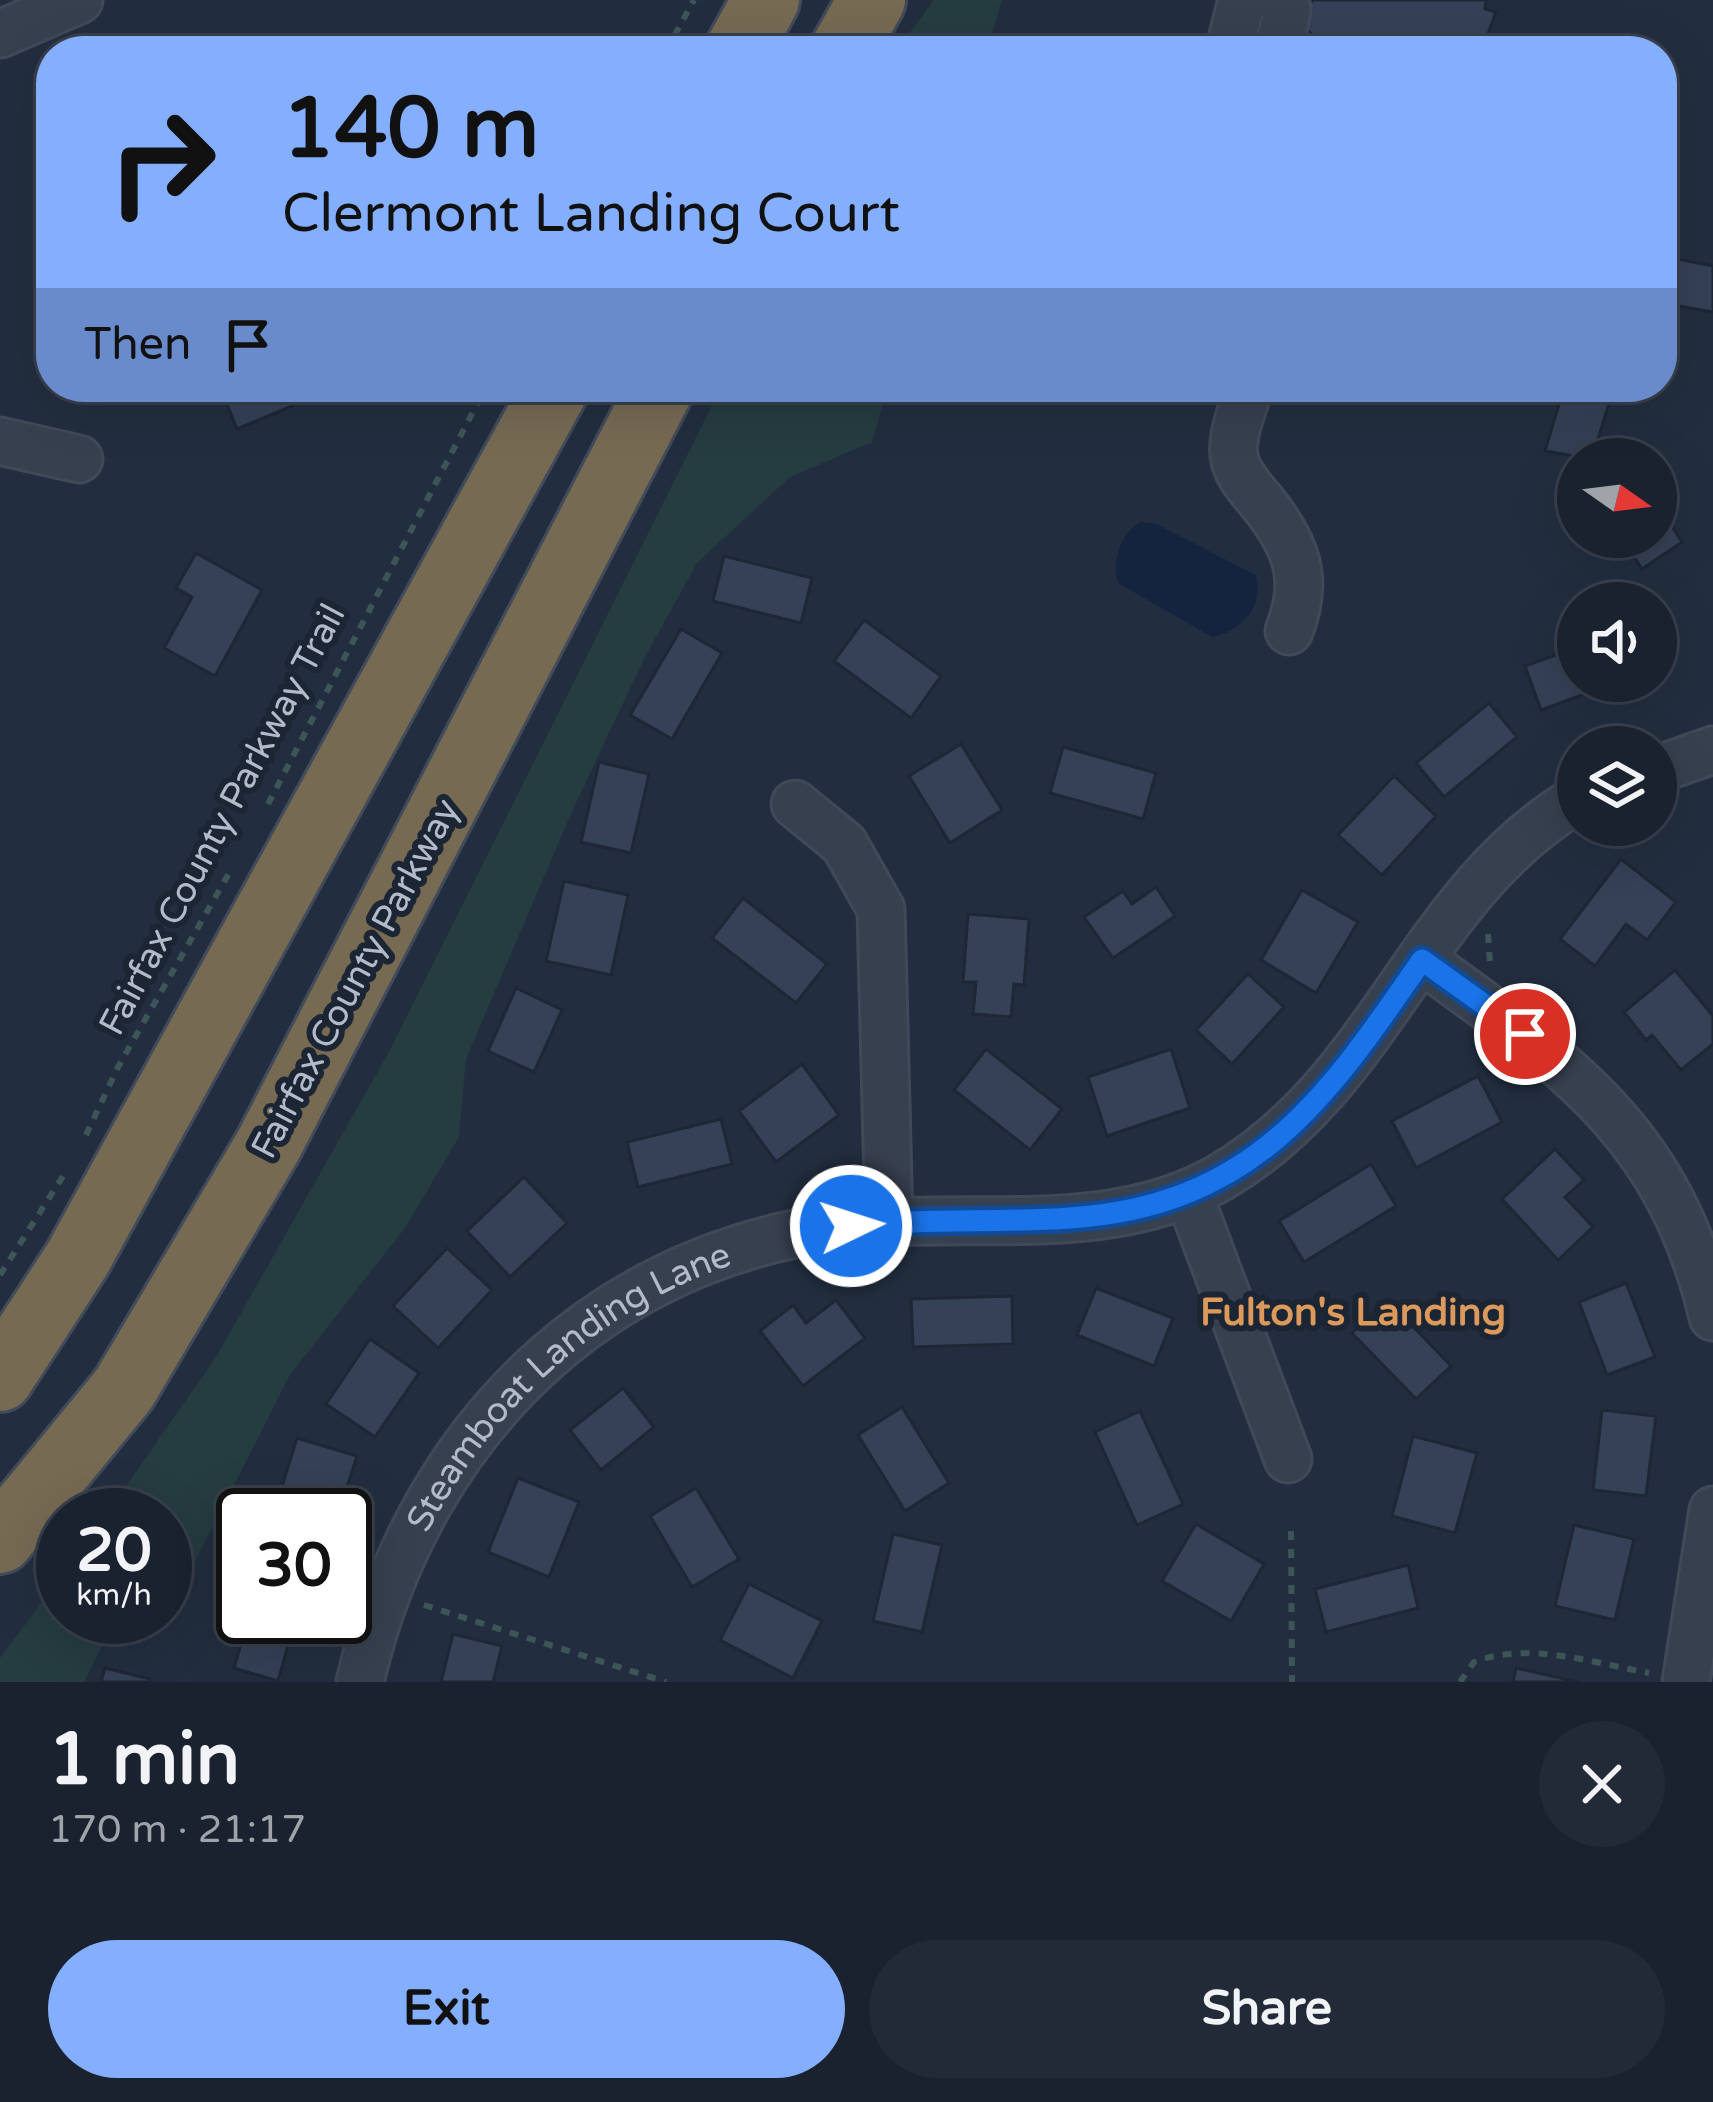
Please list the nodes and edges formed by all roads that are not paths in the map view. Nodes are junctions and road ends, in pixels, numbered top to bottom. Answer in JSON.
{"nodes":[{"id":1,"x":80,"y":0,"type":"edge"},
{"id":2,"x":766,"y":0,"type":"edge"},
{"id":3,"x":872,"y":0,"type":"edge"},
{"id":4,"x":1242,"y":0,"type":"edge"},
{"id":5,"x":1279,"y":0,"type":"edge"},
{"id":6,"x":0,"y":34,"type":"edge"},
{"id":7,"x":746,"y":36,"type":"edge"},
{"id":8,"x":852,"y":36,"type":"edge"},
{"id":9,"x":1233,"y":36,"type":"edge"},
{"id":10,"x":1282,"y":36,"type":"edge"},
{"id":11,"x":548,"y":402,"type":"edge"},
{"id":12,"x":653,"y":402,"type":"edge"},
{"id":13,"x":1245,"y":402,"type":"edge"},
{"id":14,"x":0,"y":441,"type":"edge"},
{"id":15,"x":79,"y":459,"type":"dead end"},
{"id":16,"x":1289,"y":631,"type":"dead end"},
{"id":17,"x":1713,"y":750,"type":"edge"},
{"id":18,"x":1677,"y":763,"type":"edge"},
{"id":19,"x":795,"y":803,"type":"dead end"},
{"id":20,"x":1557,"y":812,"type":"edge"},
{"id":21,"x":1422,"y":960,"type":"junction"},
{"id":22,"x":1188,"y":1193,"type":"junction"},
{"id":23,"x":889,"y":1222,"type":"junction"},
{"id":24,"x":1713,"y":1317,"type":"edge"},
{"id":25,"x":0,"y":1378,"type":"edge"},
{"id":26,"x":1288,"y":1459,"type":"dead end"},
{"id":27,"x":1713,"y":1510,"type":"edge"},
{"id":28,"x":0,"y":1540,"type":"edge"},
{"id":29,"x":1667,"y":1678,"type":"edge"},
{"id":30,"x":360,"y":1682,"type":"edge"}],
"edges":[{"from":1,"to":6,"type":"street"},
{"from":2,"to":7,"type":"highway"},
{"from":3,"to":8,"type":"highway"},
{"from":4,"to":9,"type":"street"},
{"from":5,"to":10,"type":"street"},
{"from":11,"to":25,"type":"highway"},
{"from":12,"to":28,"type":"highway","name":"Fairfax County Parkway"},
{"from":13,"to":16,"type":"street"},
{"from":14,"to":15,"type":"street"},
{"from":17,"to":18,"type":"street"},
{"from":19,"to":23,"type":"street"},
{"from":20,"to":21,"type":"street","name":"Steamboat Landing Lane"},
{"from":21,"to":22,"type":"street","name":"Steamboat Landing Lane"},
{"from":21,"to":24,"type":"street"},
{"from":22,"to":23,"type":"street","name":"Steamboat Landing Lane"},
{"from":22,"to":26,"type":"street"},
{"from":23,"to":30,"type":"street","name":"Steamboat Landing Lane"},
{"from":27,"to":29,"type":"street"}]}
